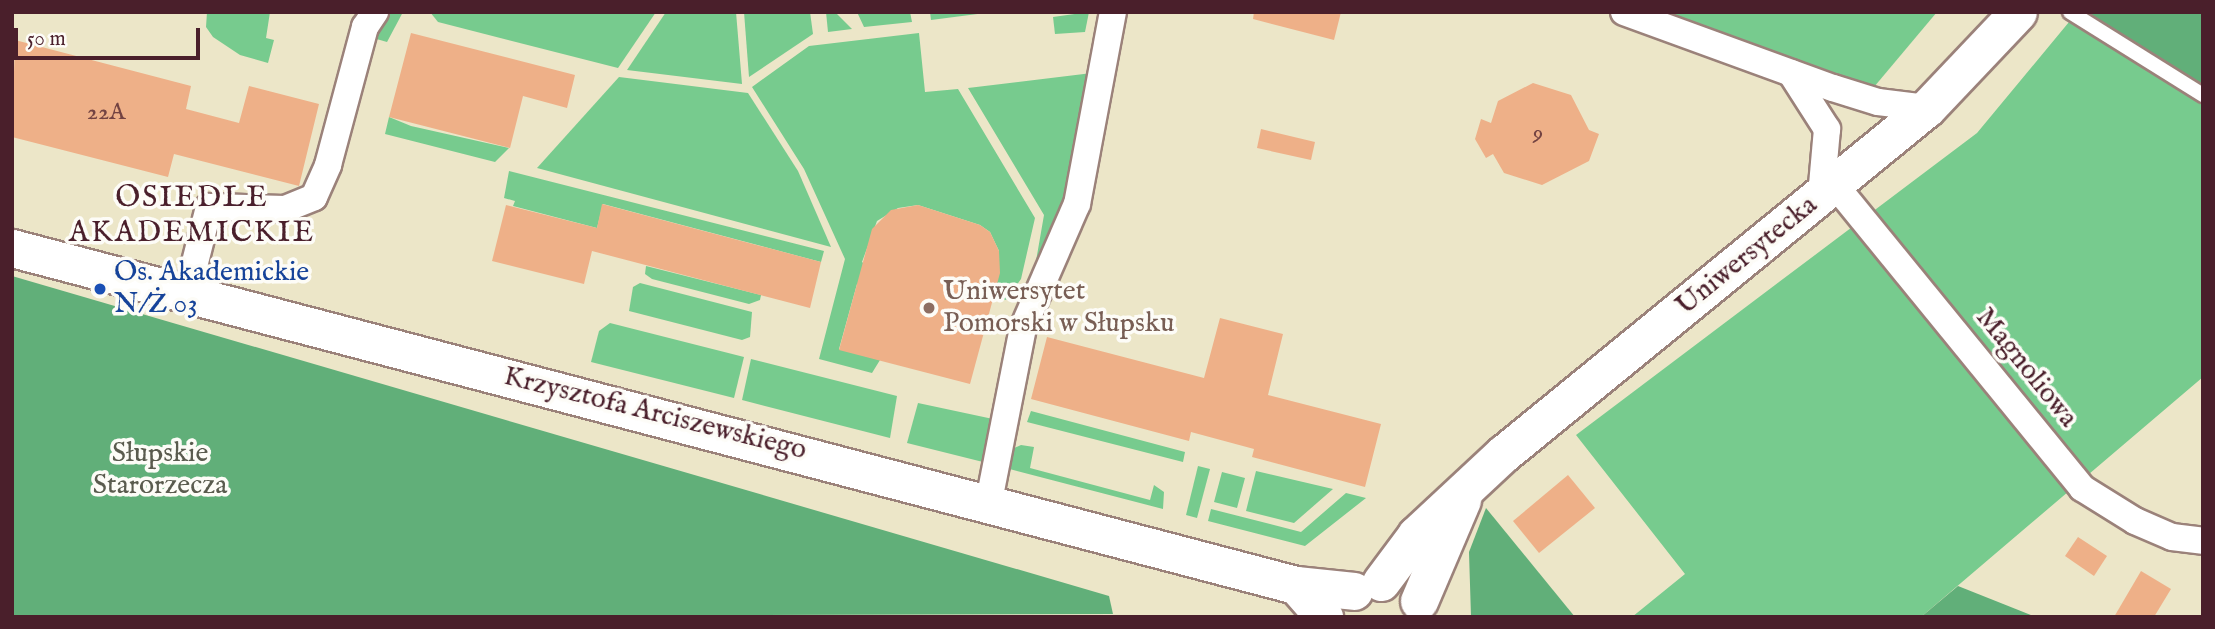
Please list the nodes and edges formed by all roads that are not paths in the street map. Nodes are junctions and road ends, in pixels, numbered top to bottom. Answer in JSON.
{"nodes":[{"id":1,"x":374,"y":12,"type":"edge"},
{"id":2,"x":1112,"y":12,"type":"edge"},
{"id":3,"x":1624,"y":12,"type":"edge"},
{"id":4,"x":2018,"y":12,"type":"edge"},
{"id":5,"x":2070,"y":12,"type":"edge"},
{"id":6,"x":1791,"y":73,"type":"junction"},
{"id":7,"x":2203,"y":96,"type":"edge"},
{"id":8,"x":1927,"y":108,"type":"junction"},
{"id":9,"x":1828,"y":191,"type":"junction"},
{"id":10,"x":12,"y":248,"type":"edge"},
{"id":11,"x":187,"y":294,"type":"junction"},
{"id":12,"x":1467,"y":489,"type":"junction"},
{"id":13,"x":989,"y":501,"type":"junction"},
{"id":14,"x":2203,"y":541,"type":"edge"},
{"id":15,"x":1296,"y":585,"type":"junction"},
{"id":16,"x":1357,"y":596,"type":"edge"},
{"id":17,"x":1422,"y":609,"type":"edge"},
{"id":18,"x":1324,"y":617,"type":"edge"}],
"edges":[{"from":1,"to":11,"type":"street"},
{"from":2,"to":13,"type":"street"},
{"from":3,"to":6,"type":"street"},
{"from":4,"to":8,"type":"street","name":"Uniwersytecka"},
{"from":5,"to":7,"type":"lane"},
{"from":6,"to":8,"type":"street"},
{"from":6,"to":9,"type":"street"},
{"from":8,"to":9,"type":"street","name":"Uniwersytecka"},
{"from":9,"to":12,"type":"street","name":"Uniwersytecka"},
{"from":9,"to":14,"type":"street","name":"Magnoliowa"},
{"from":10,"to":11,"type":"street","name":"Krzysztofa Arciszewskiego"},
{"from":11,"to":13,"type":"street","name":"Krzysztofa Arciszewskiego"},
{"from":12,"to":16,"type":"street","name":"Uniwersytecka"},
{"from":12,"to":17,"type":"street","name":"Uniwersytecka"},
{"from":13,"to":15,"type":"street","name":"Krzysztofa Arciszewskiego"},
{"from":15,"to":16,"type":"street","name":"Krzysztofa Arciszewskiego"},
{"from":15,"to":18,"type":"street"},
{"from":16,"to":17,"type":"street","name":"Krzysztofa Arciszewskiego"}]}
